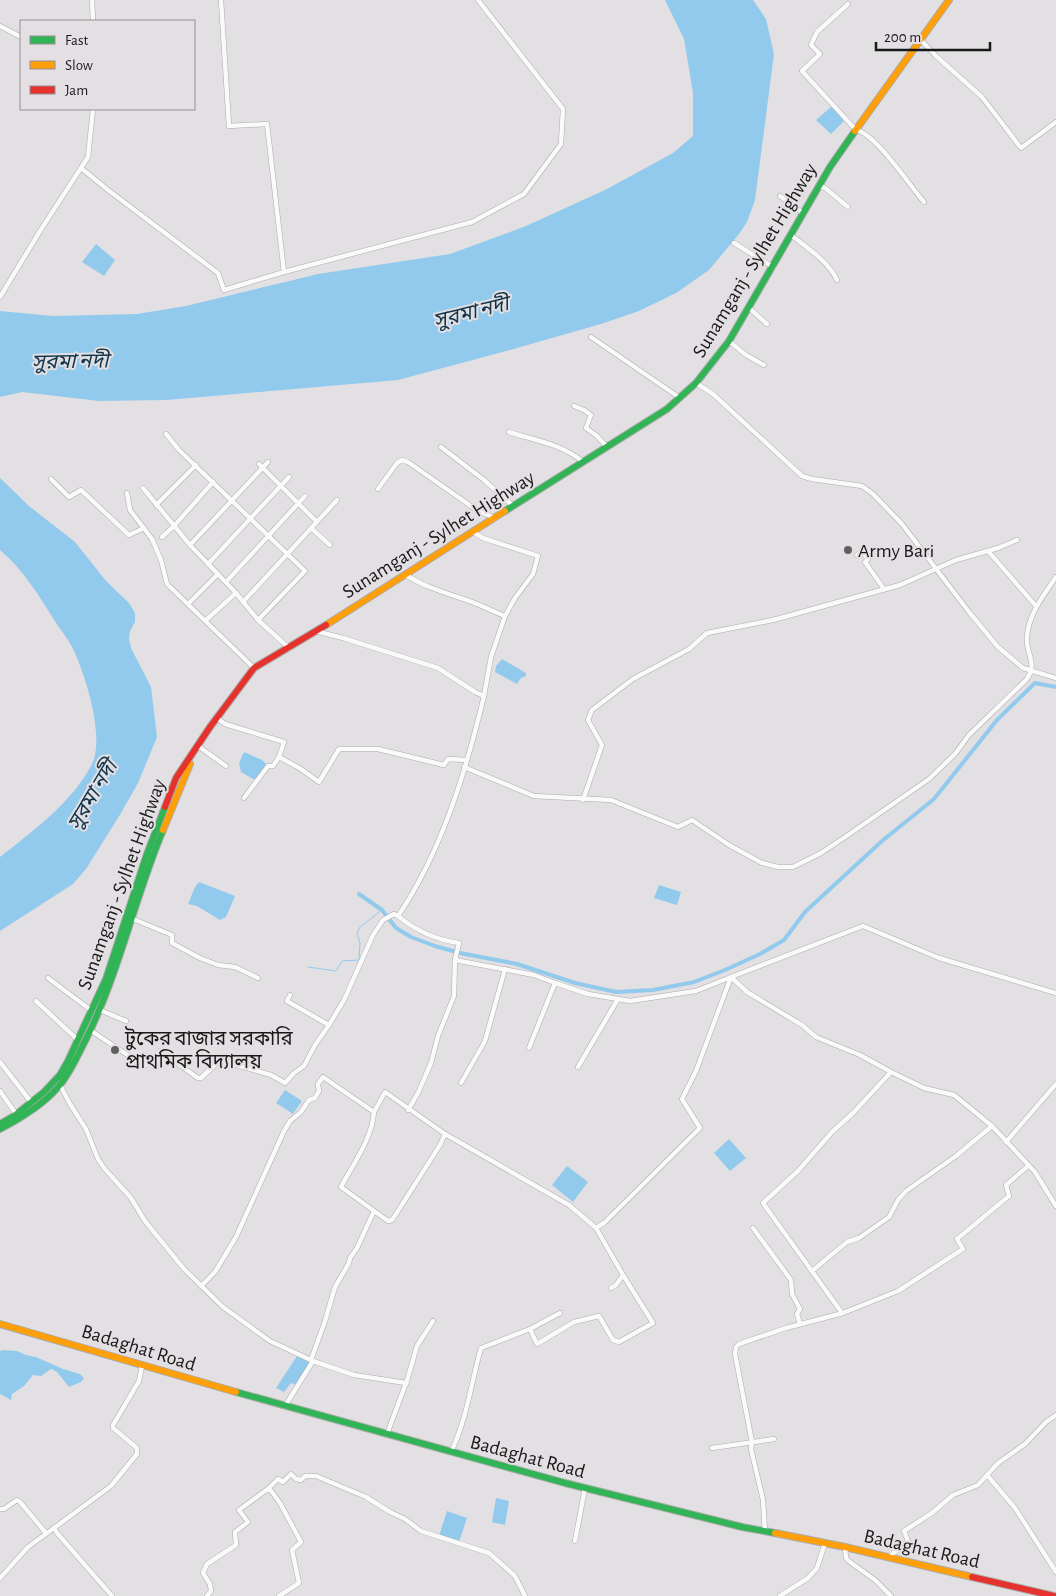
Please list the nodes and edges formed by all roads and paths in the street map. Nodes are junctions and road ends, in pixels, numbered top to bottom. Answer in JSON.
{"nodes":[{"id":1,"x":92,"y":0,"type":"edge"},
{"id":2,"x":221,"y":0,"type":"edge"},
{"id":3,"x":478,"y":0,"type":"edge"},
{"id":4,"x":949,"y":0,"type":"edge"},
{"id":5,"x":848,"y":4,"type":"dead end"},
{"id":6,"x":93,"y":20,"type":"edge"},
{"id":7,"x":0,"y":26,"type":"edge"},
{"id":8,"x":20,"y":36,"type":"edge"},
{"id":9,"x":920,"y":39,"type":"junction"},
{"id":10,"x":93,"y":110,"type":"edge"},
{"id":11,"x":1056,"y":122,"type":"edge"},
{"id":12,"x":856,"y":130,"type":"junction"},
{"id":13,"x":81,"y":168,"type":"junction"},
{"id":14,"x":818,"y":186,"type":"junction"},
{"id":15,"x":780,"y":196,"type":"dead end"},
{"id":16,"x":924,"y":202,"type":"dead end"},
{"id":17,"x":848,"y":207,"type":"dead end"},
{"id":18,"x":804,"y":213,"type":"junction"},
{"id":19,"x":791,"y":235,"type":"junction"},
{"id":20,"x":734,"y":242,"type":"dead end"},
{"id":21,"x":774,"y":267,"type":"junction"},
{"id":22,"x":284,"y":272,"type":"junction"},
{"id":23,"x":837,"y":280,"type":"dead end"},
{"id":24,"x":0,"y":297,"type":"edge"},
{"id":25,"x":749,"y":308,"type":"junction"},
{"id":26,"x":766,"y":324,"type":"dead end"},
{"id":27,"x":591,"y":337,"type":"dead end"},
{"id":28,"x":729,"y":341,"type":"junction"},
{"id":29,"x":764,"y":365,"type":"dead end"},
{"id":30,"x":696,"y":383,"type":"junction"},
{"id":31,"x":680,"y":398,"type":"junction"},
{"id":32,"x":574,"y":406,"type":"dead end"},
{"id":33,"x":509,"y":432,"type":"dead end"},
{"id":34,"x":166,"y":434,"type":"dead end"},
{"id":35,"x":606,"y":446,"type":"junction"},
{"id":36,"x":441,"y":447,"type":"dead end"},
{"id":37,"x":582,"y":461,"type":"junction"},
{"id":38,"x":268,"y":462,"type":"dead end"},
{"id":39,"x":196,"y":465,"type":"junction"},
{"id":40,"x":261,"y":466,"type":"junction"},
{"id":41,"x":289,"y":477,"type":"dead end"},
{"id":42,"x":51,"y":479,"type":"dead end"},
{"id":43,"x":213,"y":482,"type":"junction"},
{"id":44,"x":280,"y":485,"type":"junction"},
{"id":45,"x":143,"y":488,"type":"dead end"},
{"id":46,"x":378,"y":489,"type":"dead end"},
{"id":47,"x":127,"y":494,"type":"dead end"},
{"id":48,"x":305,"y":496,"type":"dead end"},
{"id":49,"x":338,"y":500,"type":"dead end"},
{"id":50,"x":231,"y":501,"type":"junction"},
{"id":51,"x":298,"y":504,"type":"junction"},
{"id":52,"x":156,"y":505,"type":"junction"},
{"id":53,"x":513,"y":506,"type":"junction"},
{"id":54,"x":494,"y":518,"type":"junction"},
{"id":55,"x":250,"y":520,"type":"junction"},
{"id":56,"x":317,"y":522,"type":"junction"},
{"id":57,"x":174,"y":526,"type":"junction"},
{"id":58,"x":144,"y":528,"type":"junction"},
{"id":59,"x":312,"y":528,"type":"junction"},
{"id":60,"x":473,"y":532,"type":"junction"},
{"id":61,"x":162,"y":537,"type":"dead end"},
{"id":62,"x":268,"y":537,"type":"junction"},
{"id":63,"x":1017,"y":540,"type":"dead end"},
{"id":64,"x":190,"y":545,"type":"junction"},
{"id":65,"x":330,"y":545,"type":"dead end"},
{"id":66,"x":988,"y":551,"type":"junction"},
{"id":67,"x":286,"y":555,"type":"junction"},
{"id":68,"x":857,"y":556,"type":"dead end"},
{"id":69,"x":208,"y":564,"type":"junction"},
{"id":70,"x":937,"y":570,"type":"junction"},
{"id":71,"x":218,"y":574,"type":"junction"},
{"id":72,"x":406,"y":575,"type":"junction"},
{"id":73,"x":1056,"y":577,"type":"edge"},
{"id":74,"x":226,"y":582,"type":"junction"},
{"id":75,"x":884,"y":589,"type":"junction"},
{"id":76,"x":236,"y":593,"type":"junction"},
{"id":77,"x":243,"y":602,"type":"junction"},
{"id":78,"x":188,"y":604,"type":"junction"},
{"id":79,"x":1036,"y":606,"type":"junction"},
{"id":80,"x":505,"y":616,"type":"junction"},
{"id":81,"x":206,"y":620,"type":"junction"},
{"id":82,"x":258,"y":620,"type":"junction"},
{"id":83,"x":314,"y":631,"type":"junction"},
{"id":84,"x":289,"y":648,"type":"junction"},
{"id":85,"x":254,"y":668,"type":"junction"},
{"id":86,"x":1032,"y":672,"type":"junction"},
{"id":87,"x":1056,"y":678,"type":"edge"},
{"id":88,"x":484,"y":696,"type":"junction"},
{"id":89,"x":217,"y":718,"type":"junction"},
{"id":90,"x":196,"y":749,"type":"junction"},
{"id":91,"x":279,"y":758,"type":"junction"},
{"id":92,"x":467,"y":760,"type":"junction"},
{"id":93,"x":226,"y":766,"type":"dead end"},
{"id":94,"x":464,"y":767,"type":"junction"},
{"id":95,"x":244,"y":798,"type":"dead end"},
{"id":96,"x":583,"y":800,"type":"junction"},
{"id":97,"x":166,"y":814,"type":"junction"},
{"id":98,"x":396,"y":915,"type":"junction"},
{"id":99,"x":133,"y":919,"type":"junction"},
{"id":100,"x":456,"y":958,"type":"junction"},
{"id":101,"x":505,"y":969,"type":"junction"},
{"id":102,"x":731,"y":977,"type":"junction"},
{"id":103,"x":48,"y":978,"type":"dead end"},
{"id":104,"x":258,"y":978,"type":"dead end"},
{"id":105,"x":555,"y":983,"type":"junction"},
{"id":106,"x":1056,"y":992,"type":"edge"},
{"id":107,"x":290,"y":995,"type":"dead end"},
{"id":108,"x":618,"y":999,"type":"junction"},
{"id":109,"x":36,"y":1001,"type":"dead end"},
{"id":110,"x":100,"y":1010,"type":"junction"},
{"id":111,"x":92,"y":1011,"type":"junction"},
{"id":112,"x":126,"y":1022,"type":"dead end"},
{"id":113,"x":329,"y":1025,"type":"junction"},
{"id":114,"x":90,"y":1030,"type":"junction"},
{"id":115,"x":78,"y":1040,"type":"junction"},
{"id":116,"x":529,"y":1048,"type":"dead end"},
{"id":117,"x":0,"y":1062,"type":"edge"},
{"id":118,"x":578,"y":1067,"type":"dead end"},
{"id":119,"x":891,"y":1072,"type":"junction"},
{"id":120,"x":461,"y":1083,"type":"dead end"},
{"id":121,"x":1056,"y":1084,"type":"edge"},
{"id":122,"x":60,"y":1085,"type":"junction"},
{"id":123,"x":0,"y":1091,"type":"edge"},
{"id":124,"x":31,"y":1102,"type":"junction"},
{"id":125,"x":408,"y":1110,"type":"junction"},
{"id":126,"x":374,"y":1112,"type":"junction"},
{"id":127,"x":16,"y":1114,"type":"junction"},
{"id":128,"x":0,"y":1124,"type":"edge"},
{"id":129,"x":992,"y":1126,"type":"junction"},
{"id":130,"x":0,"y":1130,"type":"edge"},
{"id":131,"x":445,"y":1134,"type":"junction"},
{"id":132,"x":1006,"y":1142,"type":"junction"},
{"id":133,"x":1028,"y":1166,"type":"junction"},
{"id":134,"x":1056,"y":1206,"type":"edge"},
{"id":135,"x":374,"y":1211,"type":"junction"},
{"id":136,"x":596,"y":1228,"type":"junction"},
{"id":137,"x":753,"y":1228,"type":"dead end"},
{"id":138,"x":812,"y":1271,"type":"junction"},
{"id":139,"x":623,"y":1274,"type":"junction"},
{"id":140,"x":201,"y":1286,"type":"junction"},
{"id":141,"x":611,"y":1288,"type":"dead end"},
{"id":142,"x":560,"y":1313,"type":"dead end"},
{"id":143,"x":842,"y":1313,"type":"junction"},
{"id":144,"x":433,"y":1322,"type":"dead end"},
{"id":145,"x":0,"y":1324,"type":"edge"},
{"id":146,"x":800,"y":1324,"type":"junction"},
{"id":147,"x":530,"y":1329,"type":"junction"},
{"id":148,"x":312,"y":1360,"type":"junction"},
{"id":149,"x":142,"y":1366,"type":"junction"},
{"id":150,"x":406,"y":1384,"type":"junction"},
{"id":151,"x":285,"y":1406,"type":"junction"},
{"id":152,"x":1056,"y":1415,"type":"edge"},
{"id":153,"x":387,"y":1434,"type":"junction"},
{"id":154,"x":774,"y":1440,"type":"dead end"},
{"id":155,"x":752,"y":1442,"type":"junction"},
{"id":156,"x":712,"y":1448,"type":"dead end"},
{"id":157,"x":451,"y":1452,"type":"junction"},
{"id":158,"x":987,"y":1475,"type":"junction"},
{"id":159,"x":269,"y":1488,"type":"junction"},
{"id":160,"x":584,"y":1488,"type":"junction"},
{"id":161,"x":0,"y":1509,"type":"edge"},
{"id":162,"x":54,"y":1528,"type":"junction"},
{"id":163,"x":765,"y":1532,"type":"junction"},
{"id":164,"x":46,"y":1534,"type":"junction"},
{"id":165,"x":575,"y":1541,"type":"dead end"},
{"id":166,"x":825,"y":1543,"type":"junction"},
{"id":167,"x":845,"y":1547,"type":"junction"},
{"id":168,"x":889,"y":1557,"type":"junction"},
{"id":169,"x":1056,"y":1572,"type":"edge"},
{"id":170,"x":0,"y":1578,"type":"edge"},
{"id":171,"x":1042,"y":1595,"type":"edge"},
{"id":172,"x":112,"y":1596,"type":"edge"},
{"id":173,"x":207,"y":1596,"type":"edge"},
{"id":174,"x":279,"y":1596,"type":"edge"},
{"id":175,"x":525,"y":1596,"type":"edge"},
{"id":176,"x":780,"y":1596,"type":"edge"},
{"id":177,"x":891,"y":1596,"type":"edge"},
{"id":178,"x":1054,"y":1596,"type":"edge"}],
"edges":[{"from":1,"to":6,"type":"street"},
{"from":2,"to":22,"type":"street"},
{"from":3,"to":22,"type":"street"},
{"from":4,"to":9,"type":"main road","name":"Sunamganj - Sylhet Highway"},
{"from":5,"to":12,"type":"street"},
{"from":7,"to":8,"type":"street"},
{"from":9,"to":11,"type":"street"},
{"from":9,"to":12,"type":"main road","name":"Sunamganj - Sylhet Highway"},
{"from":10,"to":13,"type":"street"},
{"from":12,"to":14,"type":"main road","name":"Sunamganj - Sylhet Highway"},
{"from":12,"to":16,"type":"street"},
{"from":13,"to":22,"type":"street"},
{"from":13,"to":24,"type":"street"},
{"from":14,"to":17,"type":"street"},
{"from":14,"to":18,"type":"main road","name":"Sunamganj - Sylhet Highway"},
{"from":15,"to":18,"type":"street"},
{"from":18,"to":19,"type":"main road","name":"Sunamganj - Sylhet Highway"},
{"from":19,"to":21,"type":"main road","name":"Sunamganj - Sylhet Highway"},
{"from":19,"to":23,"type":"street"},
{"from":20,"to":21,"type":"street"},
{"from":21,"to":25,"type":"main road","name":"Sunamganj - Sylhet Highway"},
{"from":25,"to":26,"type":"street"},
{"from":25,"to":28,"type":"main road","name":"Sunamganj - Sylhet Highway"},
{"from":27,"to":31,"type":"street"},
{"from":28,"to":29,"type":"street"},
{"from":28,"to":30,"type":"main road","name":"Sunamganj - Sylhet Highway"},
{"from":30,"to":31,"type":"main road","name":"Sunamganj - Sylhet Highway"},
{"from":30,"to":70,"type":"street"},
{"from":31,"to":35,"type":"main road","name":"Sunamganj - Sylhet Highway"},
{"from":32,"to":35,"type":"street"},
{"from":33,"to":37,"type":"street"},
{"from":34,"to":39,"type":"street"},
{"from":35,"to":37,"type":"main road","name":"Sunamganj - Sylhet Highway"},
{"from":36,"to":53,"type":"street"},
{"from":37,"to":53,"type":"main road","name":"Sunamganj - Sylhet Highway"},
{"from":38,"to":40,"type":"street"},
{"from":39,"to":43,"type":"street"},
{"from":39,"to":52,"type":"street"},
{"from":40,"to":44,"type":"street"},
{"from":40,"to":50,"type":"street"},
{"from":41,"to":44,"type":"street"},
{"from":42,"to":58,"type":"street"},
{"from":43,"to":50,"type":"street"},
{"from":43,"to":57,"type":"street"},
{"from":44,"to":51,"type":"street"},
{"from":44,"to":55,"type":"street"},
{"from":45,"to":52,"type":"street"},
{"from":46,"to":54,"type":"street"},
{"from":47,"to":58,"type":"street"},
{"from":48,"to":51,"type":"street"},
{"from":49,"to":56,"type":"street"},
{"from":50,"to":55,"type":"street"},
{"from":50,"to":64,"type":"street"},
{"from":51,"to":56,"type":"street"},
{"from":51,"to":62,"type":"street"},
{"from":52,"to":57,"type":"street"},
{"from":53,"to":54,"type":"main road","name":"Sunamganj - Sylhet Highway"},
{"from":54,"to":60,"type":"main road","name":"Sunamganj - Sylhet Highway"},
{"from":55,"to":62,"type":"street"},
{"from":55,"to":69,"type":"street"},
{"from":56,"to":59,"type":"street"},
{"from":57,"to":61,"type":"street"},
{"from":57,"to":64,"type":"street"},
{"from":58,"to":78,"type":"street"},
{"from":59,"to":65,"type":"street"},
{"from":59,"to":67,"type":"street"},
{"from":60,"to":72,"type":"main road","name":"Sunamganj - Sylhet Highway"},
{"from":60,"to":80,"type":"street"},
{"from":62,"to":67,"type":"street"},
{"from":62,"to":74,"type":"street"},
{"from":63,"to":66,"type":"street"},
{"from":64,"to":69,"type":"street"},
{"from":66,"to":70,"type":"street"},
{"from":66,"to":79,"type":"street"},
{"from":67,"to":77,"type":"street"},
{"from":67,"to":82,"type":"street"},
{"from":68,"to":75,"type":"street"},
{"from":69,"to":71,"type":"street"},
{"from":70,"to":75,"type":"street"},
{"from":70,"to":86,"type":"street"},
{"from":71,"to":74,"type":"street"},
{"from":71,"to":78,"type":"street"},
{"from":72,"to":80,"type":"street"},
{"from":72,"to":83,"type":"main road","name":"Sunamganj - Sylhet Highway"},
{"from":73,"to":79,"type":"street"},
{"from":74,"to":76,"type":"street"},
{"from":75,"to":96,"type":"street"},
{"from":76,"to":77,"type":"street"},
{"from":76,"to":81,"type":"street"},
{"from":77,"to":82,"type":"street"},
{"from":78,"to":81,"type":"street"},
{"from":79,"to":86,"type":"street"},
{"from":80,"to":88,"type":"street"},
{"from":81,"to":85,"type":"street"},
{"from":82,"to":84,"type":"street"},
{"from":83,"to":84,"type":"main road","name":"Sunamganj - Sylhet Highway"},
{"from":83,"to":88,"type":"street"},
{"from":84,"to":85,"type":"main road","name":"Sunamganj - Sylhet Highway"},
{"from":85,"to":89,"type":"main road","name":"Sunamganj - Sylhet Highway"},
{"from":86,"to":87,"type":"street"},
{"from":86,"to":96,"type":"street"},
{"from":88,"to":92,"type":"street"},
{"from":89,"to":90,"type":"main road","name":"Sunamganj - Sylhet Highway"},
{"from":89,"to":91,"type":"street"},
{"from":90,"to":93,"type":"street"},
{"from":90,"to":97,"type":"main road","name":"Sunamganj - Sylhet Highway"},
{"from":91,"to":92,"type":"street"},
{"from":91,"to":95,"type":"street"},
{"from":92,"to":94,"type":"street"},
{"from":94,"to":96,"type":"street"},
{"from":94,"to":98,"type":"street"},
{"from":97,"to":99,"type":"main road","name":"Sunamganj - Sylhet Highway"},
{"from":97,"to":111,"type":"main road","name":"Sunamganj - Sylhet Highway"},
{"from":98,"to":100,"type":"street"},
{"from":98,"to":113,"type":"street"},
{"from":99,"to":104,"type":"street"},
{"from":99,"to":110,"type":"main road","name":"Sunamganj - Sylhet Highway"},
{"from":100,"to":101,"type":"street"},
{"from":100,"to":125,"type":"street"},
{"from":101,"to":105,"type":"street"},
{"from":101,"to":120,"type":"street"},
{"from":102,"to":106,"type":"street"},
{"from":102,"to":108,"type":"street"},
{"from":102,"to":119,"type":"street"},
{"from":102,"to":136,"type":"street"},
{"from":103,"to":111,"type":"street"},
{"from":105,"to":108,"type":"street"},
{"from":105,"to":116,"type":"street"},
{"from":107,"to":113,"type":"street"},
{"from":108,"to":118,"type":"street"},
{"from":109,"to":115,"type":"street"},
{"from":110,"to":112,"type":"street"},
{"from":110,"to":114,"type":"main road","name":"Sunamganj - Sylhet Highway"},
{"from":111,"to":115,"type":"main road","name":"Sunamganj - Sylhet Highway"},
{"from":113,"to":114,"type":"street"},
{"from":114,"to":122,"type":"main road","name":"Sunamganj - Sylhet Highway"},
{"from":115,"to":124,"type":"main road","name":"Sunamganj - Sylhet Highway"},
{"from":117,"to":124,"type":"street"},
{"from":119,"to":129,"type":"street"},
{"from":119,"to":138,"type":"street"},
{"from":121,"to":132,"type":"street"},
{"from":122,"to":130,"type":"main road","name":"Sunamganj - Sylhet Highway"},
{"from":122,"to":140,"type":"street"},
{"from":123,"to":127,"type":"street"},
{"from":124,"to":127,"type":"main road","name":"Sunamganj - Sylhet Highway"},
{"from":125,"to":126,"type":"street"},
{"from":125,"to":131,"type":"street"},
{"from":126,"to":135,"type":"street"},
{"from":126,"to":140,"type":"street"},
{"from":127,"to":128,"type":"main road","name":"Sunamganj - Sylhet Highway"},
{"from":129,"to":132,"type":"street"},
{"from":129,"to":138,"type":"street"},
{"from":131,"to":135,"type":"street"},
{"from":131,"to":136,"type":"street"},
{"from":132,"to":133,"type":"street"},
{"from":133,"to":134,"type":"street"},
{"from":133,"to":143,"type":"street"},
{"from":135,"to":148,"type":"street"},
{"from":136,"to":139,"type":"street"},
{"from":137,"to":146,"type":"street"},
{"from":138,"to":143,"type":"street"},
{"from":139,"to":141,"type":"street"},
{"from":139,"to":147,"type":"street"},
{"from":140,"to":148,"type":"street"},
{"from":142,"to":147,"type":"street"},
{"from":143,"to":146,"type":"street"},
{"from":144,"to":150,"type":"street"},
{"from":145,"to":149,"type":"main road","name":"Badaghat Road"},
{"from":146,"to":155,"type":"street"},
{"from":147,"to":157,"type":"street"},
{"from":148,"to":150,"type":"street"},
{"from":148,"to":151,"type":"street"},
{"from":149,"to":151,"type":"main road","name":"Badaghat Road"},
{"from":149,"to":162,"type":"street"},
{"from":150,"to":153,"type":"street"},
{"from":151,"to":153,"type":"main road","name":"Badaghat Road"},
{"from":152,"to":158,"type":"street"},
{"from":153,"to":157,"type":"main road","name":"Badaghat Road"},
{"from":154,"to":155,"type":"street"},
{"from":155,"to":156,"type":"street"},
{"from":155,"to":163,"type":"street"},
{"from":157,"to":160,"type":"main road","name":"Badaghat Road"},
{"from":158,"to":168,"type":"street"},
{"from":158,"to":169,"type":"street"},
{"from":159,"to":173,"type":"street"},
{"from":159,"to":174,"type":"street"},
{"from":159,"to":175,"type":"street"},
{"from":160,"to":163,"type":"main road","name":"Badaghat Road"},
{"from":160,"to":165,"type":"street"},
{"from":161,"to":164,"type":"street"},
{"from":162,"to":164,"type":"street"},
{"from":162,"to":172,"type":"street"},
{"from":163,"to":166,"type":"main road","name":"Badaghat Road"},
{"from":164,"to":170,"type":"street"},
{"from":166,"to":167,"type":"main road","name":"Badaghat Road"},
{"from":166,"to":176,"type":"street"},
{"from":167,"to":168,"type":"main road","name":"Badaghat Road"},
{"from":167,"to":177,"type":"street"},
{"from":168,"to":171,"type":"main road","name":"Badaghat Road"},
{"from":171,"to":178,"type":"main road","name":"Badaghat Road"}]}
